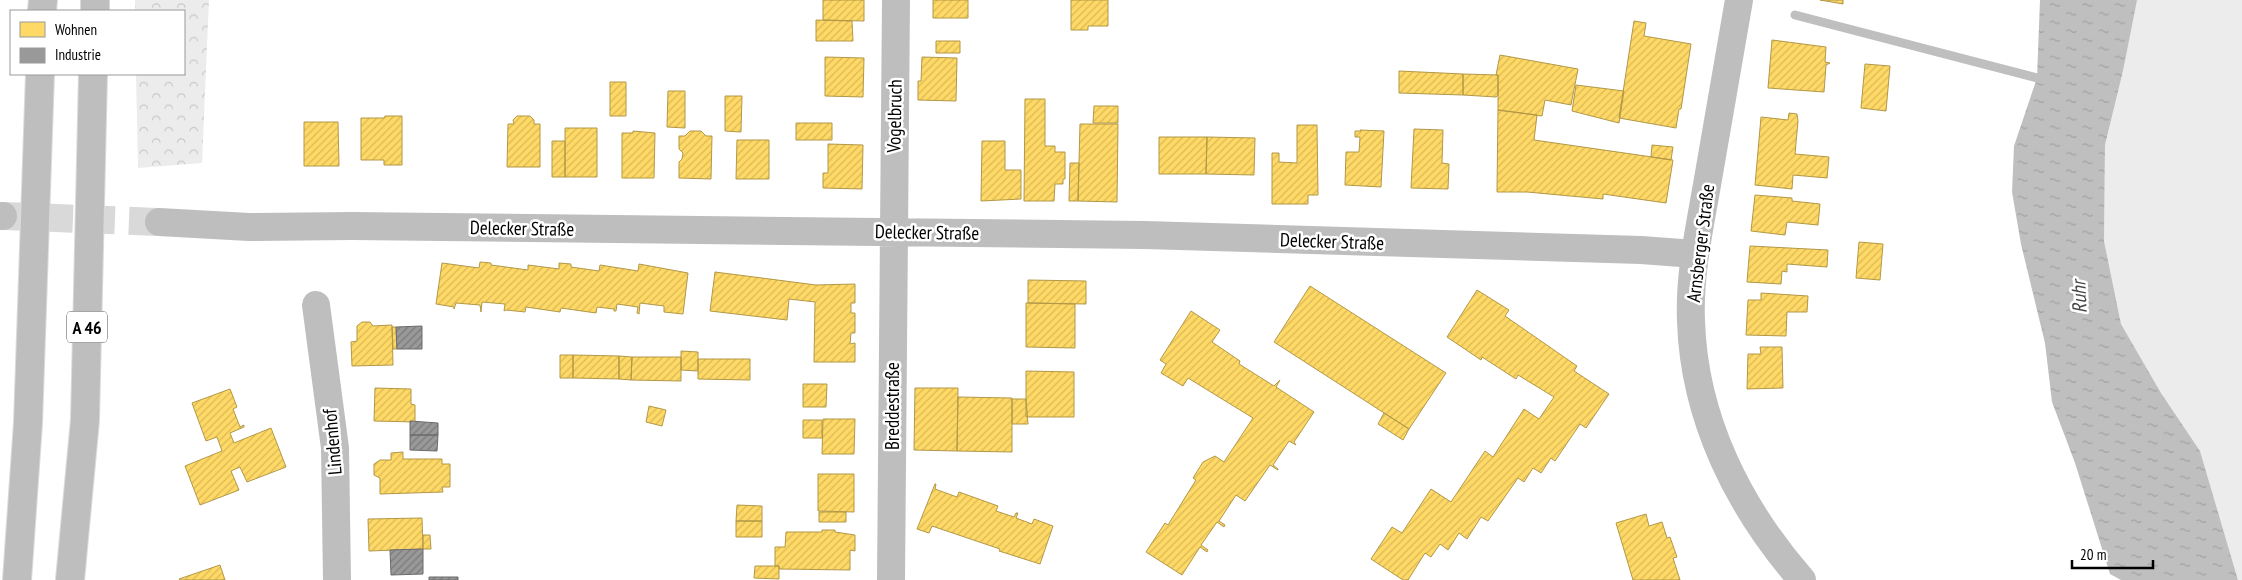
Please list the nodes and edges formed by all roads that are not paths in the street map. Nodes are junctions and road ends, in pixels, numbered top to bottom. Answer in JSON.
{"nodes":[{"id":1,"x":896,"y":0,"type":"edge"},
{"id":2,"x":1739,"y":0,"type":"edge"},
{"id":3,"x":40,"y":75,"type":"edge"},
{"id":4,"x":93,"y":75,"type":"edge"},
{"id":5,"x":159,"y":222,"type":"tunnel mouth"},
{"id":6,"x":893,"y":231,"type":"junction"},
{"id":7,"x":1695,"y":254,"type":"junction"},
{"id":8,"x":316,"y":305,"type":"dead end"},
{"id":9,"x":17,"y":580,"type":"edge"},
{"id":10,"x":70,"y":580,"type":"edge"},
{"id":11,"x":337,"y":580,"type":"edge"},
{"id":12,"x":890,"y":580,"type":"edge"},
{"id":13,"x":1802,"y":580,"type":"edge"}],
"edges":[{"from":1,"to":6,"type":"main road","name":"Vogelbruch"},
{"from":2,"to":7,"type":"main road","name":"Arnsberger Straße"},
{"from":3,"to":9,"type":"main road"},
{"from":4,"to":10,"type":"main road","number":"A 46"},
{"from":5,"to":6,"type":"main road","name":"Delecker Straße"},
{"from":6,"to":7,"type":"main road","name":"Delecker Straße"},
{"from":6,"to":12,"type":"main road","name":"Breddestraße"},
{"from":7,"to":13,"type":"main road","name":"Arnsberger Straße"},
{"from":8,"to":11,"type":"main road","name":"Lindenhof"}]}
